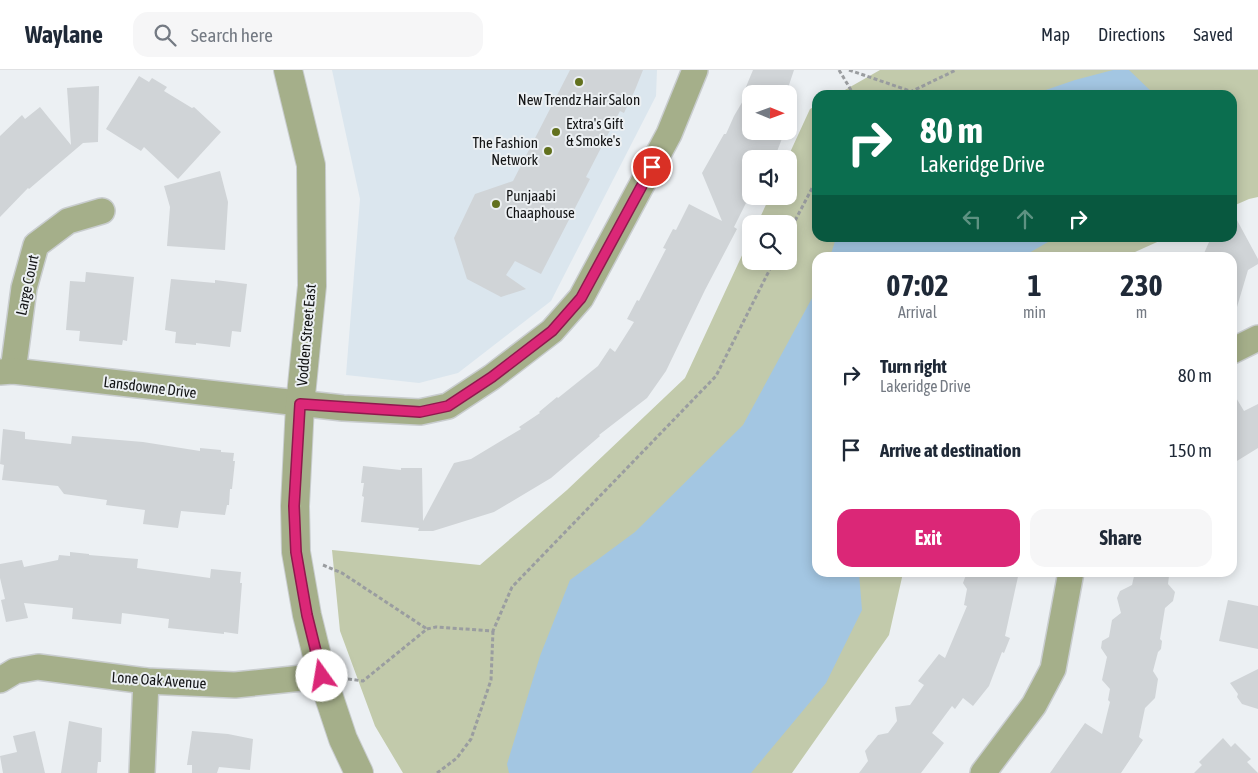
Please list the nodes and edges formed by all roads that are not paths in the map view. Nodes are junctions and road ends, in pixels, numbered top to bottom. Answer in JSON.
{"nodes":[{"id":1,"x":288,"y":70,"type":"edge"},
{"id":2,"x":695,"y":70,"type":"edge"},
{"id":3,"x":102,"y":211,"type":"dead end"},
{"id":4,"x":1258,"y":338,"type":"edge"},
{"id":5,"x":1237,"y":348,"type":"edge"},
{"id":6,"x":6,"y":371,"type":"edge"},
{"id":7,"x":300,"y":404,"type":"junction"},
{"id":8,"x":1070,"y":577,"type":"edge"},
{"id":9,"x":322,"y":676,"type":"junction"},
{"id":10,"x":0,"y":680,"type":"edge"},
{"id":11,"x":146,"y":681,"type":"junction"},
{"id":12,"x":142,"y":773,"type":"edge"},
{"id":13,"x":359,"y":773,"type":"edge"},
{"id":14,"x":983,"y":773,"type":"edge"}],
"edges":[{"from":1,"to":7,"type":"street","name":"Vodden Street East"},
{"from":2,"to":7,"type":"street","name":"Lansdowne Drive"},
{"from":3,"to":6,"type":"street","name":"Large Court"},
{"from":4,"to":5,"type":"street"},
{"from":6,"to":7,"type":"street","name":"Lansdowne Drive"},
{"from":7,"to":9,"type":"street","name":"Vodden Street East"},
{"from":8,"to":14,"type":"street"},
{"from":9,"to":11,"type":"street","name":"Lone Oak Avenue"},
{"from":9,"to":13,"type":"street","name":"Vodden Street East"},
{"from":10,"to":11,"type":"street","name":"Lone Oak Avenue"},
{"from":11,"to":12,"type":"street"}]}
